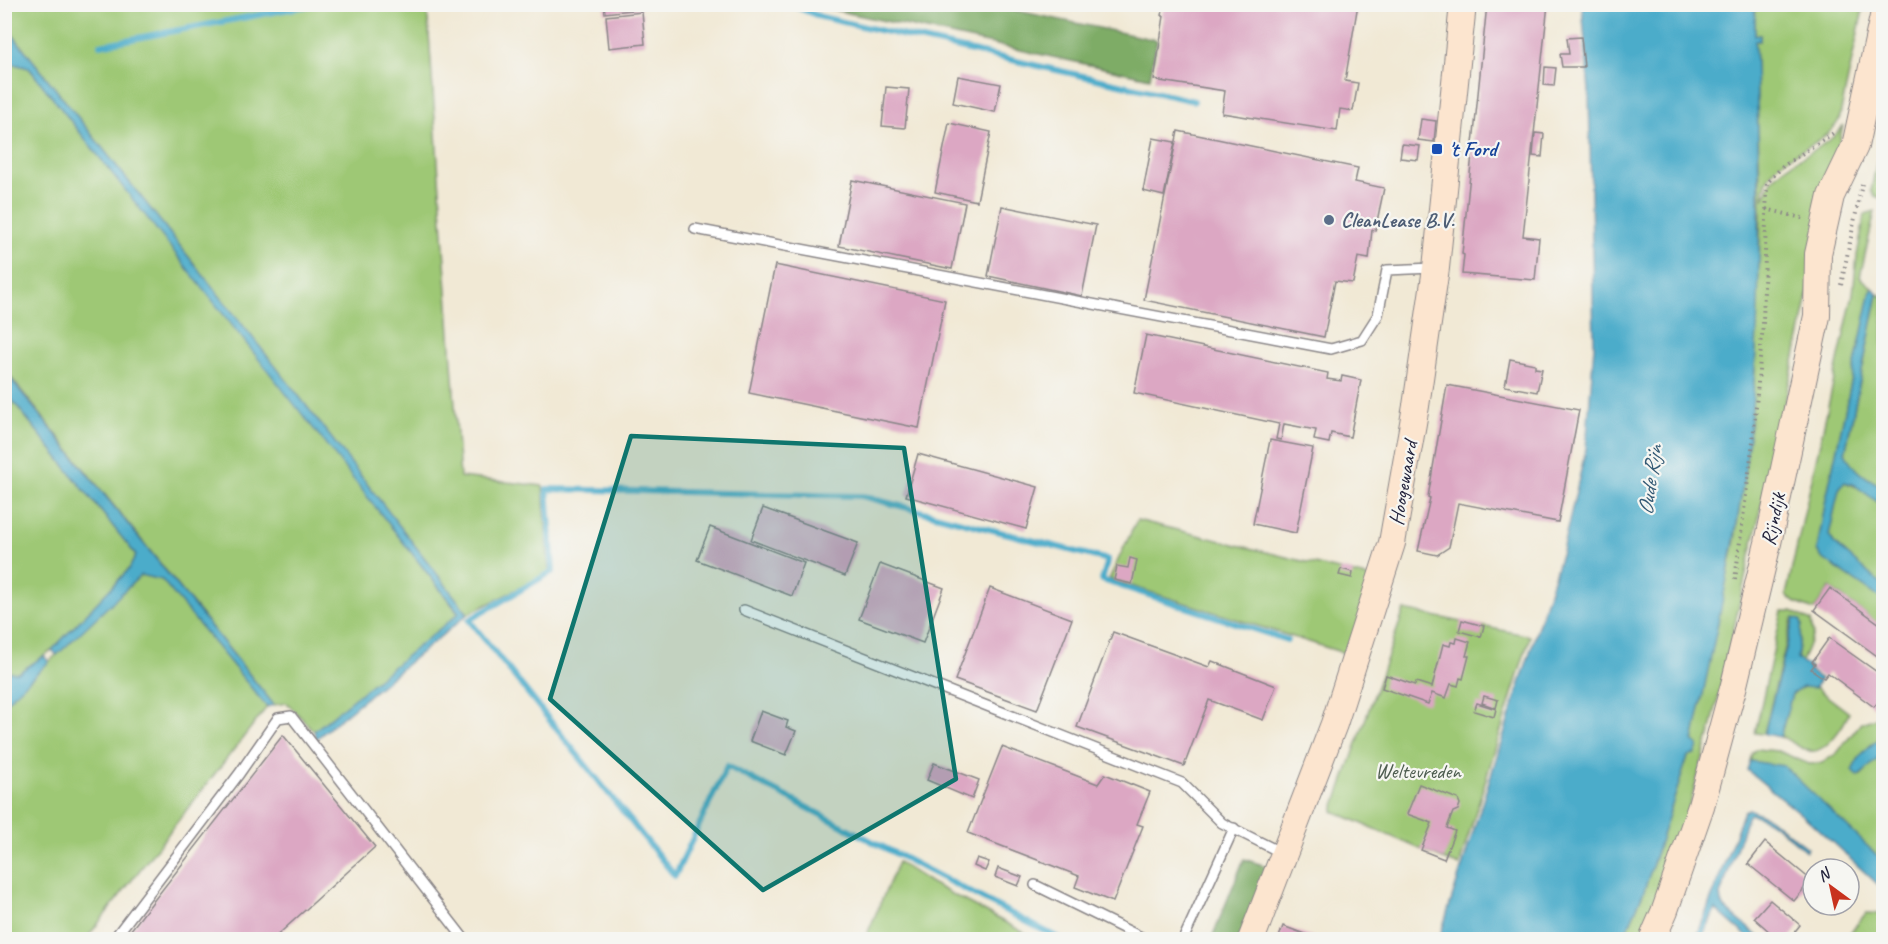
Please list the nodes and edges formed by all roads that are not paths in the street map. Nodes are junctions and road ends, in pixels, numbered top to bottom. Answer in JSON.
{"nodes":[{"id":1,"x":1463,"y":4,"type":"edge"},
{"id":2,"x":1884,"y":12,"type":"edge"},
{"id":3,"x":695,"y":229,"type":"dead end"},
{"id":4,"x":1436,"y":268,"type":"junction"},
{"id":5,"x":744,"y":610,"type":"dead end"},
{"id":6,"x":1234,"y":828,"type":"junction"},
{"id":7,"x":1285,"y":854,"type":"junction"},
{"id":8,"x":1035,"y":885,"type":"dead end"},
{"id":9,"x":113,"y":939,"type":"edge"},
{"id":10,"x":465,"y":939,"type":"edge"},
{"id":11,"x":1147,"y":939,"type":"edge"},
{"id":12,"x":1183,"y":939,"type":"edge"},
{"id":13,"x":1251,"y":939,"type":"edge"},
{"id":14,"x":1652,"y":939,"type":"edge"}],
"edges":[{"from":1,"to":4,"type":"street","name":"Hoogewaard"},
{"from":2,"to":14,"type":"street","name":"Rijndijk"},
{"from":3,"to":4,"type":"lane"},
{"from":4,"to":7,"type":"street","name":"Hoogewaard"},
{"from":5,"to":6,"type":"lane"},
{"from":6,"to":7,"type":"lane"},
{"from":6,"to":12,"type":"lane"},
{"from":7,"to":13,"type":"street","name":"Hoogewaard"},
{"from":8,"to":11,"type":"lane"},
{"from":9,"to":10,"type":"lane"}]}
